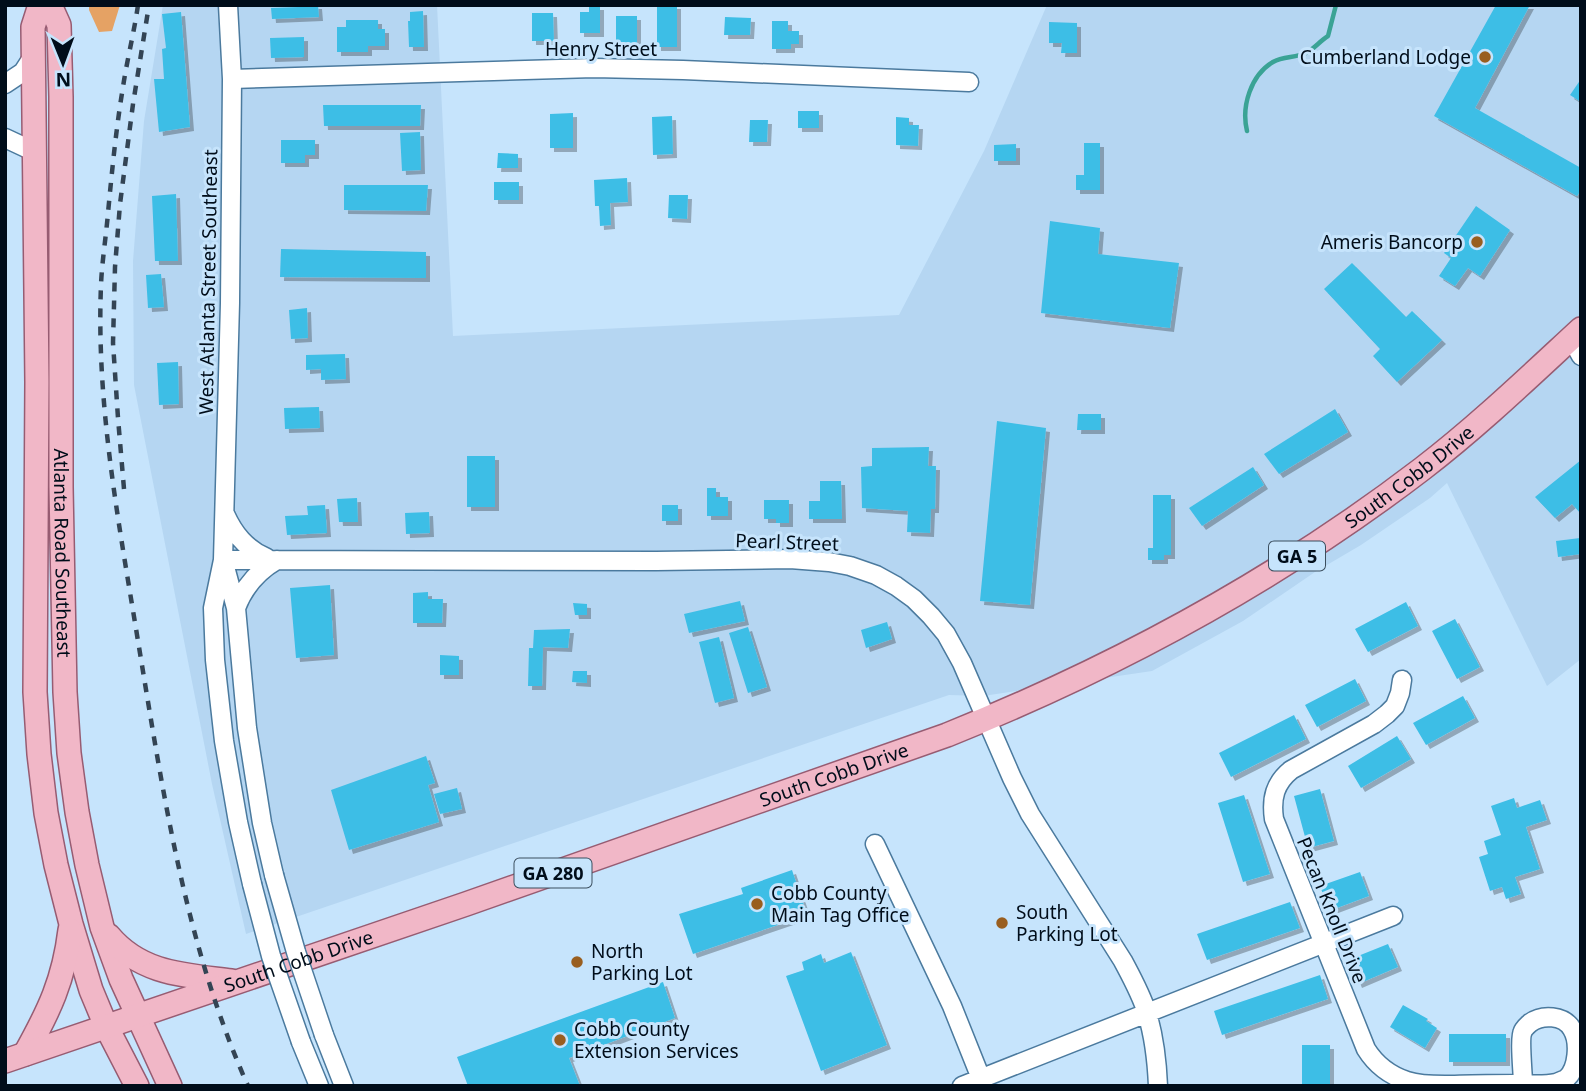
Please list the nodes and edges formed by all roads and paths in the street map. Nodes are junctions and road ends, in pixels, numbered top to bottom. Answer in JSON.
{"nodes":[{"id":1,"x":40,"y":5,"type":"edge"},
{"id":2,"x":50,"y":5,"type":"edge"},
{"id":3,"x":228,"y":5,"type":"edge"},
{"id":4,"x":34,"y":55,"type":"junction"},
{"id":5,"x":232,"y":79,"type":"junction"},
{"id":6,"x":970,"y":82,"type":"dead end"},
{"id":7,"x":5,"y":84,"type":"edge"},
{"id":8,"x":5,"y":138,"type":"edge"},
{"id":9,"x":35,"y":152,"type":"junction"},
{"id":10,"x":1577,"y":341,"type":"edge"},
{"id":11,"x":225,"y":512,"type":"junction"},
{"id":12,"x":223,"y":560,"type":"junction"},
{"id":13,"x":274,"y":560,"type":"junction"},
{"id":14,"x":236,"y":608,"type":"junction"},
{"id":15,"x":1402,"y":680,"type":"dead end"},
{"id":16,"x":986,"y":719,"type":"junction"},
{"id":17,"x":875,"y":844,"type":"dead end"},
{"id":18,"x":1393,"y":916,"type":"dead end"},
{"id":19,"x":71,"y":924,"type":"junction"},
{"id":20,"x":102,"y":927,"type":"junction"},
{"id":21,"x":1323,"y":943,"type":"junction"},
{"id":22,"x":234,"y":982,"type":"junction"},
{"id":23,"x":1147,"y":1013,"type":"junction"},
{"id":24,"x":137,"y":1016,"type":"junction"},
{"id":25,"x":106,"y":1026,"type":"junction"},
{"id":26,"x":15,"y":1057,"type":"edge"},
{"id":27,"x":983,"y":1082,"type":"edge"},
{"id":28,"x":1523,"y":1084,"type":"dead end"},
{"id":29,"x":137,"y":1086,"type":"edge"},
{"id":30,"x":170,"y":1086,"type":"edge"},
{"id":31,"x":319,"y":1086,"type":"edge"},
{"id":32,"x":344,"y":1086,"type":"edge"},
{"id":33,"x":962,"y":1086,"type":"edge"},
{"id":34,"x":1158,"y":1086,"type":"edge"}],
"edges":[{"from":1,"to":4,"type":"main road","name":"Atlanta Road Southeast"},
{"from":2,"to":20,"type":"main road","name":"Atlanta Road Southeast"},
{"from":3,"to":5,"type":"street","name":"West Atlanta Street Southeast"},
{"from":4,"to":7,"type":"street"},
{"from":4,"to":9,"type":"main road","name":"Atlanta Road Southeast"},
{"from":5,"to":6,"type":"street","name":"Henry Street"},
{"from":5,"to":11,"type":"street","name":"West Atlanta Street Southeast"},
{"from":8,"to":9,"type":"street"},
{"from":9,"to":19,"type":"main road","name":"Atlanta Road Southeast"},
{"from":10,"to":16,"type":"main road","name":"South Cobb Drive","number":"GA 5"},
{"from":11,"to":12,"type":"street","name":"West Atlanta Street Southeast"},
{"from":11,"to":13,"type":"street"},
{"from":12,"to":13,"type":"street","name":"Pearl Street"},
{"from":12,"to":14,"type":"street","name":"West Atlanta Street Southeast"},
{"from":12,"to":31,"type":"street","name":"West Atlanta Street Southeast","bridge":true},
{"from":13,"to":14,"type":"street"},
{"from":13,"to":16,"type":"street","name":"Pearl Street"},
{"from":14,"to":32,"type":"street","name":"West Atlanta Street Southeast","bridge":true},
{"from":15,"to":21,"type":"street","name":"Pecan Knoll Drive"},
{"from":16,"to":22,"type":"main road","name":"South Cobb Drive","number":"GA 280"},
{"from":16,"to":23,"type":"street","name":"Pearl Street"},
{"from":17,"to":27,"type":"street"},
{"from":18,"to":21,"type":"street"},
{"from":19,"to":25,"type":"main road","name":"Atlanta Road Southeast"},
{"from":19,"to":26,"type":"main road"},
{"from":20,"to":22,"type":"main road"},
{"from":20,"to":24,"type":"main road","name":"Atlanta Road Southeast"},
{"from":21,"to":23,"type":"street"},
{"from":21,"to":28,"type":"street","name":"Pecan Knoll Drive"},
{"from":22,"to":24,"type":"main road","name":"South Cobb Drive","number":"GA 280"},
{"from":23,"to":27,"type":"street"},
{"from":23,"to":34,"type":"street","name":"Pearl Street"},
{"from":24,"to":25,"type":"main road","name":"South Cobb Drive","number":"GA 280"},
{"from":24,"to":30,"type":"main road","name":"Atlanta Road Southeast"},
{"from":25,"to":26,"type":"main road","name":"South Cobb Drive","number":"GA 280"},
{"from":25,"to":29,"type":"main road","name":"Atlanta Road Southeast"},
{"from":27,"to":33,"type":"street"}]}
